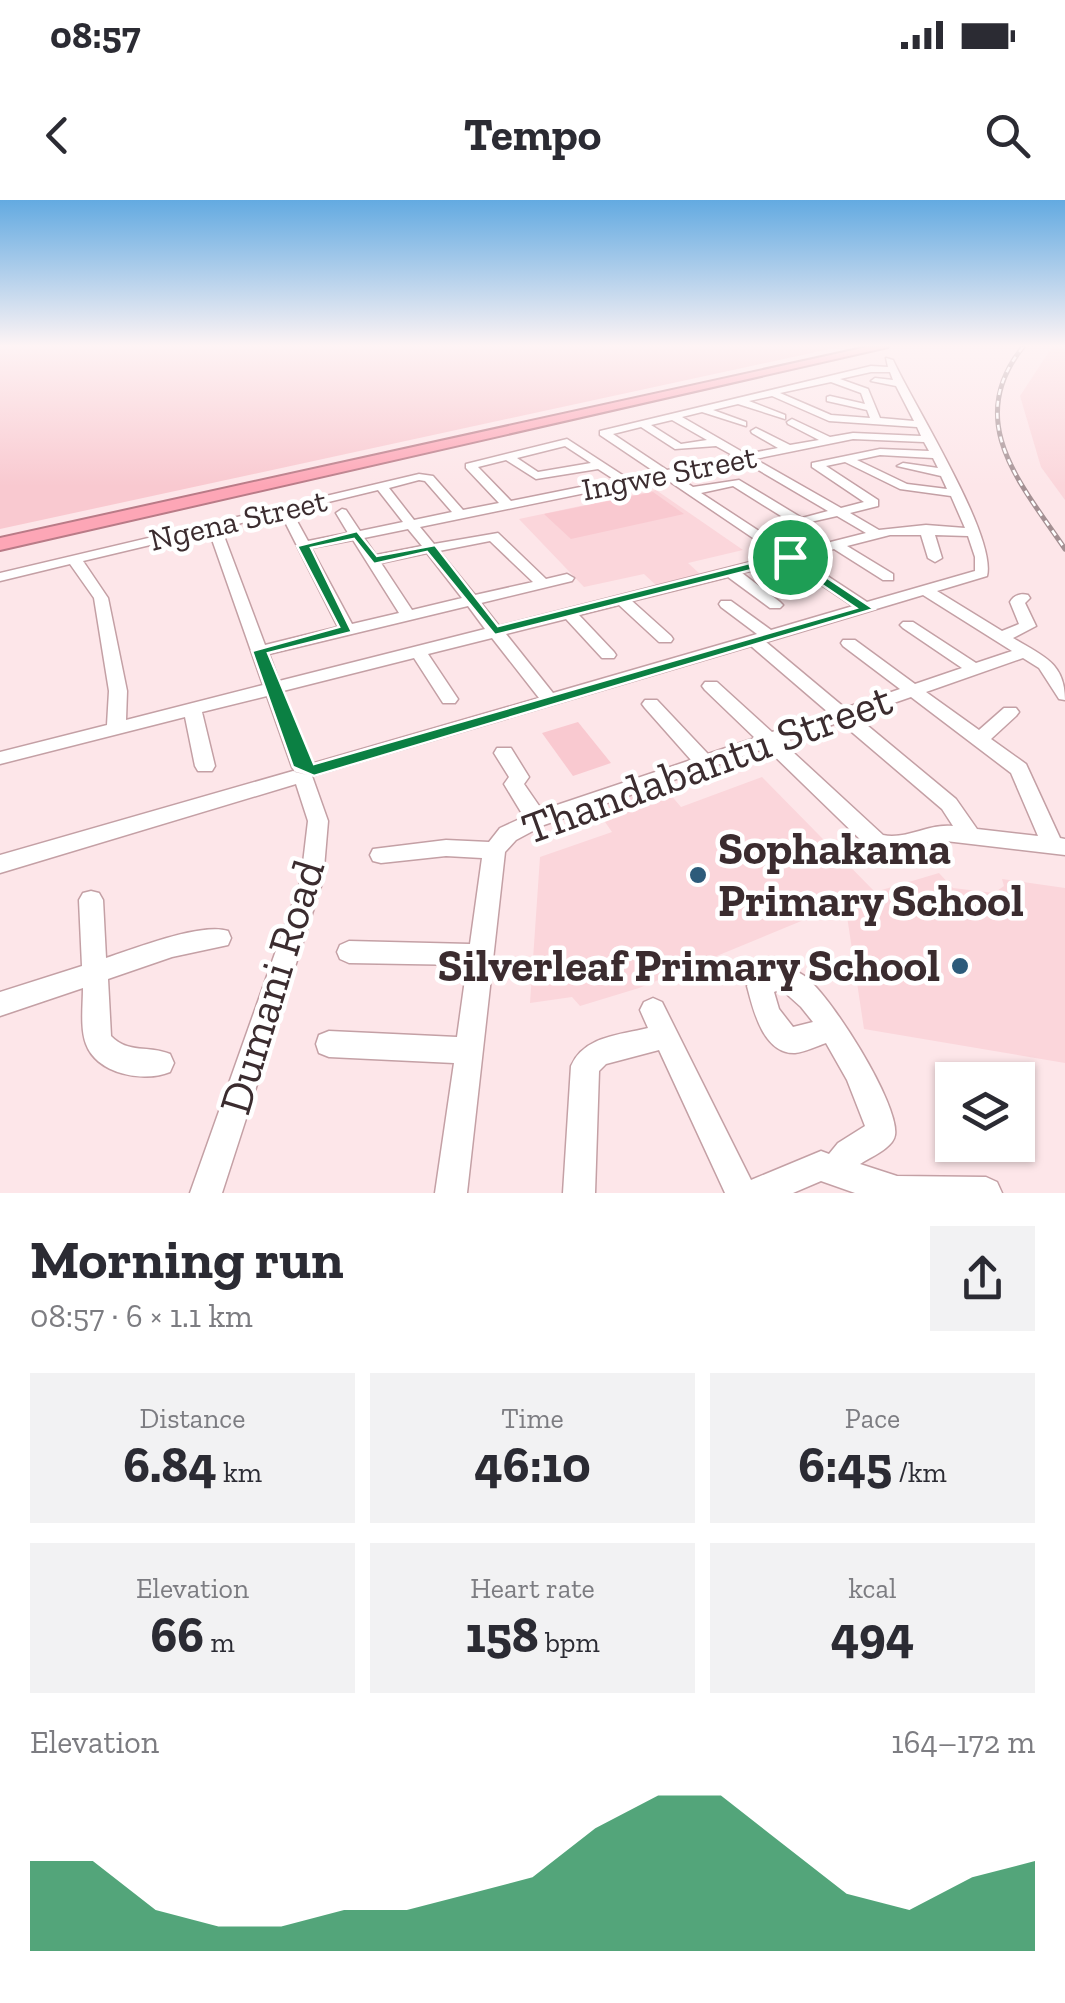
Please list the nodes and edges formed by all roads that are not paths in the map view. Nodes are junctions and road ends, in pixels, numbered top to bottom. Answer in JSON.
{"nodes":[{"id":1,"x":638,"y":393,"type":"edge"},
{"id":2,"x":723,"y":393,"type":"edge"},
{"id":3,"x":782,"y":393,"type":"edge"},
{"id":4,"x":865,"y":393,"type":"edge"},
{"id":5,"x":903,"y":393,"type":"edge"},
{"id":6,"x":776,"y":395,"type":"junction"},
{"id":7,"x":830,"y":399,"type":"dead end"},
{"id":8,"x":742,"y":402,"type":"junction"},
{"id":9,"x":871,"y":408,"type":"junction"},
{"id":10,"x":705,"y":410,"type":"junction"},
{"id":11,"x":674,"y":417,"type":"junction"},
{"id":12,"x":876,"y":421,"type":"junction"},
{"id":13,"x":642,"y":424,"type":"junction"},
{"id":14,"x":742,"y":424,"type":"dead end"},
{"id":15,"x":919,"y":424,"type":"junction"},
{"id":16,"x":756,"y":431,"type":"dead end"},
{"id":17,"x":927,"y":439,"type":"junction"},
{"id":18,"x":829,"y":441,"type":"junction"},
{"id":19,"x":719,"y":442,"type":"junction"},
{"id":20,"x":788,"y":449,"type":"junction"},
{"id":21,"x":506,"y":455,"type":"junction"},
{"id":22,"x":935,"y":455,"type":"junction"},
{"id":23,"x":744,"y":458,"type":"junction"},
{"id":24,"x":847,"y":458,"type":"junction"},
{"id":25,"x":601,"y":464,"type":"junction"},
{"id":26,"x":903,"y":466,"type":"dead end"},
{"id":27,"x":945,"y":473,"type":"junction"},
{"id":28,"x":666,"y":474,"type":"junction"},
{"id":29,"x":625,"y":482,"type":"junction"},
{"id":30,"x":381,"y":486,"type":"junction"},
{"id":31,"x":692,"y":491,"type":"junction"},
{"id":32,"x":955,"y":493,"type":"junction"},
{"id":33,"x":508,"y":505,"type":"junction"},
{"id":34,"x":840,"y":512,"type":"junction"},
{"id":35,"x":342,"y":513,"type":"dead end"},
{"id":36,"x":460,"y":514,"type":"junction"},
{"id":37,"x":800,"y":522,"type":"junction"},
{"id":38,"x":292,"y":524,"type":"dead end"},
{"id":39,"x":412,"y":524,"type":"junction"},
{"id":40,"x":214,"y":526,"type":"junction"},
{"id":41,"x":780,"y":527,"type":"dead end"},
{"id":42,"x":926,"y":529,"type":"junction"},
{"id":43,"x":972,"y":532,"type":"junction"},
{"id":44,"x":0,"y":533,"type":"edge"},
{"id":45,"x":877,"y":534,"type":"junction"},
{"id":46,"x":357,"y":535,"type":"junction"},
{"id":47,"x":0,"y":544,"type":"edge"},
{"id":48,"x":836,"y":545,"type":"junction"},
{"id":49,"x":304,"y":546,"type":"junction"},
{"id":50,"x":430,"y":548,"type":"junction"},
{"id":51,"x":790,"y":557,"type":"junction"},
{"id":52,"x":934,"y":558,"type":"dead end"},
{"id":53,"x":75,"y":559,"type":"junction"},
{"id":54,"x":374,"y":560,"type":"junction"},
{"id":55,"x":731,"y":572,"type":"junction"},
{"id":56,"x":0,"y":577,"type":"edge"},
{"id":57,"x":888,"y":577,"type":"dead end"},
{"id":58,"x":567,"y":578,"type":"dead end"},
{"id":59,"x":543,"y":584,"type":"junction"},
{"id":60,"x":928,"y":592,"type":"junction"},
{"id":61,"x":1023,"y":598,"type":"dead end"},
{"id":62,"x":622,"y":600,"type":"junction"},
{"id":63,"x":472,"y":601,"type":"junction"},
{"id":64,"x":726,"y":604,"type":"dead end"},
{"id":65,"x":775,"y":604,"type":"dead end"},
{"id":66,"x":867,"y":609,"type":"junction"},
{"id":67,"x":569,"y":613,"type":"junction"},
{"id":68,"x":408,"y":616,"type":"junction"},
{"id":69,"x":908,"y":625,"type":"dead end"},
{"id":70,"x":347,"y":629,"type":"junction"},
{"id":71,"x":495,"y":631,"type":"junction"},
{"id":72,"x":1002,"y":637,"type":"junction"},
{"id":73,"x":665,"y":639,"type":"dead end"},
{"id":74,"x":764,"y":640,"type":"junction"},
{"id":75,"x":850,"y":643,"type":"dead end"},
{"id":76,"x":259,"y":651,"type":"junction"},
{"id":77,"x":418,"y":652,"type":"junction"},
{"id":78,"x":1026,"y":652,"type":"junction"},
{"id":79,"x":608,"y":655,"type":"dead end"},
{"id":80,"x":974,"y":669,"type":"junction"},
{"id":81,"x":711,"y":686,"type":"dead end"},
{"id":82,"x":911,"y":689,"type":"junction"},
{"id":83,"x":273,"y":690,"type":"junction"},
{"id":84,"x":1065,"y":695,"type":"edge"},
{"id":85,"x":449,"y":700,"type":"dead end"},
{"id":86,"x":551,"y":702,"type":"junction"},
{"id":87,"x":651,"y":704,"type":"dead end"},
{"id":88,"x":193,"y":710,"type":"junction"},
{"id":89,"x":1010,"y":712,"type":"dead end"},
{"id":90,"x":841,"y":714,"type":"junction"},
{"id":91,"x":116,"y":730,"type":"junction"},
{"id":92,"x":980,"y":739,"type":"junction"},
{"id":93,"x":768,"y":740,"type":"junction"},
{"id":94,"x":504,"y":752,"type":"dead end"},
{"id":95,"x":0,"y":758,"type":"edge"},
{"id":96,"x":704,"y":762,"type":"junction"},
{"id":97,"x":205,"y":766,"type":"dead end"},
{"id":98,"x":304,"y":774,"type":"junction"},
{"id":99,"x":536,"y":820,"type":"junction"},
{"id":100,"x":969,"y":834,"type":"junction"},
{"id":101,"x":1059,"y":846,"type":"edge"},
{"id":102,"x":494,"y":850,"type":"junction"},
{"id":103,"x":381,"y":854,"type":"dead end"},
{"id":104,"x":0,"y":864,"type":"edge"},
{"id":105,"x":91,"y":900,"type":"dead end"},
{"id":106,"x":219,"y":938,"type":"dead end"},
{"id":107,"x":350,"y":952,"type":"dead end"},
{"id":108,"x":480,"y":955,"type":"junction"},
{"id":109,"x":92,"y":971,"type":"junction"},
{"id":110,"x":0,"y":1004,"type":"edge"},
{"id":111,"x":831,"y":1029,"type":"dead end"},
{"id":112,"x":329,"y":1044,"type":"dead end"},
{"id":113,"x":468,"y":1051,"type":"junction"},
{"id":114,"x":160,"y":1063,"type":"dead end"},
{"id":115,"x":848,"y":1177,"type":"edge"},
{"id":116,"x":206,"y":1193,"type":"edge"},
{"id":117,"x":451,"y":1193,"type":"edge"},
{"id":118,"x":579,"y":1193,"type":"edge"},
{"id":119,"x":741,"y":1193,"type":"edge"},
{"id":120,"x":756,"y":1193,"type":"edge"},
{"id":121,"x":986,"y":1193,"type":"edge"}],
"edges":[{"from":1,"to":44,"type":"highway"},
{"from":2,"to":47,"type":"highway"},
{"from":3,"to":6,"type":"street"},
{"from":4,"to":9,"type":"street"},
{"from":5,"to":15,"type":"street"},
{"from":6,"to":8,"type":"street"},
{"from":6,"to":12,"type":"street"},
{"from":7,"to":9,"type":"street"},
{"from":8,"to":10,"type":"street"},
{"from":8,"to":18,"type":"street"},
{"from":9,"to":12,"type":"street"},
{"from":10,"to":11,"type":"street"},
{"from":10,"to":14,"type":"street"},
{"from":11,"to":13,"type":"street"},
{"from":11,"to":19,"type":"street"},
{"from":12,"to":15,"type":"street"},
{"from":13,"to":19,"type":"street"},
{"from":13,"to":28,"type":"street"},
{"from":15,"to":17,"type":"street"},
{"from":16,"to":20,"type":"street"},
{"from":17,"to":18,"type":"street","name":"Ingwe Street"},
{"from":17,"to":22,"type":"street"},
{"from":18,"to":20,"type":"street","name":"Ingwe Street"},
{"from":19,"to":23,"type":"street"},
{"from":20,"to":23,"type":"street","name":"Ingwe Street"},
{"from":21,"to":25,"type":"street"},
{"from":21,"to":25,"type":"street"},
{"from":21,"to":33,"type":"street"},
{"from":22,"to":24,"type":"street"},
{"from":22,"to":27,"type":"street"},
{"from":23,"to":28,"type":"street","name":"Ingwe Street"},
{"from":23,"to":34,"type":"street"},
{"from":24,"to":32,"type":"street"},
{"from":24,"to":34,"type":"street"},
{"from":25,"to":29,"type":"street"},
{"from":26,"to":27,"type":"street"},
{"from":27,"to":32,"type":"street"},
{"from":28,"to":29,"type":"street","name":"Ingwe Street"},
{"from":28,"to":31,"type":"street"},
{"from":29,"to":33,"type":"street","name":"Ingwe Street"},
{"from":30,"to":36,"type":"street","name":"Ngena Street"},
{"from":30,"to":39,"type":"street"},
{"from":30,"to":40,"type":"street","name":"Ngena Street"},
{"from":31,"to":37,"type":"street"},
{"from":31,"to":51,"type":"street"},
{"from":32,"to":43,"type":"street"},
{"from":33,"to":36,"type":"street","name":"Ingwe Street"},
{"from":34,"to":37,"type":"street"},
{"from":34,"to":45,"type":"street"},
{"from":35,"to":46,"type":"street"},
{"from":36,"to":39,"type":"street","name":"Ingwe Street"},
{"from":37,"to":41,"type":"street"},
{"from":38,"to":49,"type":"street"},
{"from":39,"to":46,"type":"street","name":"Ingwe Street"},
{"from":39,"to":50,"type":"street"},
{"from":40,"to":53,"type":"street","name":"Ngena Street"},
{"from":40,"to":76,"type":"street","name":"Dumani Road"},
{"from":42,"to":43,"type":"street"},
{"from":42,"to":45,"type":"street"},
{"from":42,"to":52,"type":"street"},
{"from":43,"to":60,"type":"street"},
{"from":45,"to":48,"type":"street"},
{"from":46,"to":49,"type":"street","name":"Ingwe Street"},
{"from":46,"to":54,"type":"street"},
{"from":48,"to":51,"type":"street"},
{"from":48,"to":57,"type":"street"},
{"from":49,"to":70,"type":"street"},
{"from":50,"to":54,"type":"street"},
{"from":50,"to":59,"type":"street"},
{"from":50,"to":63,"type":"street"},
{"from":51,"to":55,"type":"street"},
{"from":51,"to":66,"type":"street"},
{"from":53,"to":56,"type":"street","name":"Ngena Street"},
{"from":53,"to":91,"type":"street"},
{"from":54,"to":68,"type":"street"},
{"from":55,"to":62,"type":"street"},
{"from":55,"to":65,"type":"street"},
{"from":58,"to":59,"type":"street"},
{"from":59,"to":63,"type":"street"},
{"from":60,"to":66,"type":"street"},
{"from":60,"to":72,"type":"street"},
{"from":61,"to":72,"type":"street"},
{"from":62,"to":67,"type":"street"},
{"from":62,"to":73,"type":"street"},
{"from":63,"to":68,"type":"street"},
{"from":63,"to":71,"type":"street"},
{"from":64,"to":74,"type":"street"},
{"from":66,"to":74,"type":"street"},
{"from":67,"to":71,"type":"street"},
{"from":67,"to":79,"type":"street"},
{"from":68,"to":70,"type":"street"},
{"from":69,"to":80,"type":"street"},
{"from":70,"to":76,"type":"street"},
{"from":71,"to":77,"type":"street"},
{"from":71,"to":86,"type":"street"},
{"from":72,"to":78,"type":"street"},
{"from":74,"to":86,"type":"street"},
{"from":74,"to":90,"type":"street"},
{"from":75,"to":82,"type":"street"},
{"from":76,"to":83,"type":"street","name":"Dumani Road"},
{"from":77,"to":83,"type":"street"},
{"from":77,"to":85,"type":"street"},
{"from":78,"to":80,"type":"street","name":"Thandabantu Street"},
{"from":78,"to":84,"type":"street"},
{"from":80,"to":82,"type":"street","name":"Thandabantu Street"},
{"from":81,"to":93,"type":"street"},
{"from":82,"to":90,"type":"street","name":"Thandabantu Street"},
{"from":82,"to":92,"type":"street"},
{"from":83,"to":88,"type":"street"},
{"from":83,"to":98,"type":"street","name":"Dumani Road"},
{"from":86,"to":98,"type":"street"},
{"from":87,"to":96,"type":"street"},
{"from":88,"to":91,"type":"street"},
{"from":88,"to":97,"type":"street"},
{"from":89,"to":92,"type":"street"},
{"from":90,"to":93,"type":"street","name":"Thandabantu Street"},
{"from":90,"to":100,"type":"street"},
{"from":91,"to":95,"type":"street"},
{"from":92,"to":101,"type":"street"},
{"from":93,"to":96,"type":"street","name":"Thandabantu Street"},
{"from":93,"to":100,"type":"street"},
{"from":94,"to":99,"type":"street"},
{"from":96,"to":99,"type":"street","name":"Thandabantu Street"},
{"from":98,"to":104,"type":"street"},
{"from":98,"to":116,"type":"street","name":"Dumani Road"},
{"from":99,"to":102,"type":"street","name":"Thandabantu Street"},
{"from":100,"to":101,"type":"street"},
{"from":102,"to":103,"type":"street"},
{"from":102,"to":108,"type":"street","name":"Thandabantu Street"},
{"from":105,"to":109,"type":"street"},
{"from":106,"to":109,"type":"street"},
{"from":107,"to":108,"type":"street"},
{"from":108,"to":113,"type":"street","name":"Thandabantu Street"},
{"from":109,"to":110,"type":"street"},
{"from":109,"to":114,"type":"street"},
{"from":111,"to":115,"type":"street"},
{"from":112,"to":113,"type":"street"},
{"from":113,"to":117,"type":"street","name":"Thandabantu Street"},
{"from":115,"to":120,"type":"street"},
{"from":115,"to":121,"type":"street"},
{"from":118,"to":119,"type":"street"}]}
